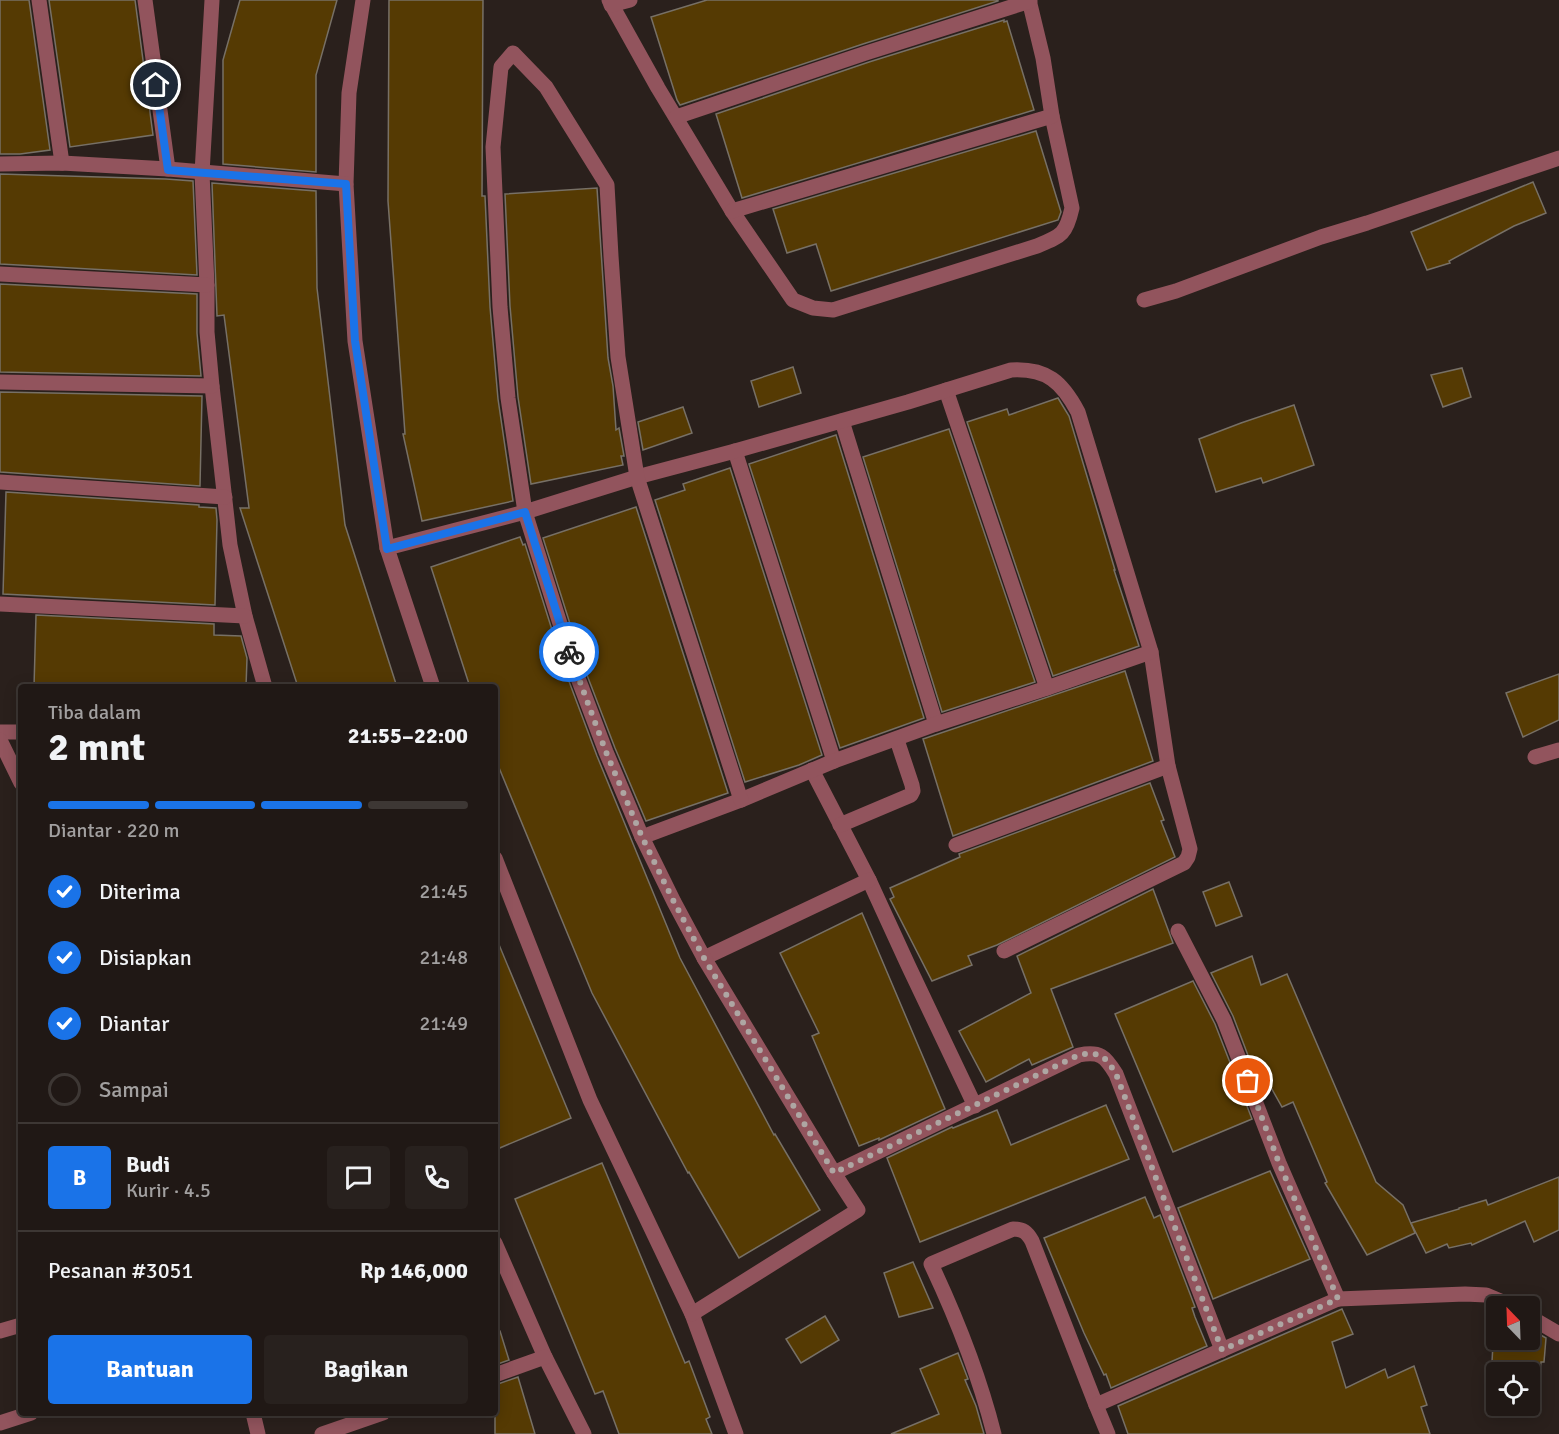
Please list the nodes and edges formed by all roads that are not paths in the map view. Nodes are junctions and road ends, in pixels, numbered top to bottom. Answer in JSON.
{"nodes":[{"id":1,"x":39,"y":0,"type":"edge"},
{"id":2,"x":145,"y":0,"type":"edge"},
{"id":3,"x":212,"y":0,"type":"edge"},
{"id":4,"x":363,"y":0,"type":"edge"},
{"id":5,"x":630,"y":0,"type":"edge"},
{"id":6,"x":1029,"y":1,"type":"edge"},
{"id":7,"x":610,"y":2,"type":"edge"},
{"id":8,"x":1052,"y":116,"type":"junction"},
{"id":9,"x":676,"y":117,"type":"junction"},
{"id":10,"x":1559,"y":158,"type":"edge"},
{"id":11,"x":0,"y":164,"type":"edge"},
{"id":12,"x":62,"y":164,"type":"junction"},
{"id":13,"x":168,"y":170,"type":"junction"},
{"id":14,"x":202,"y":173,"type":"junction"},
{"id":15,"x":346,"y":184,"type":"junction"},
{"id":16,"x":732,"y":211,"type":"junction"},
{"id":17,"x":0,"y":274,"type":"edge"},
{"id":18,"x":207,"y":285,"type":"junction"},
{"id":19,"x":1144,"y":300,"type":"dead end"},
{"id":20,"x":0,"y":382,"type":"edge"},
{"id":21,"x":212,"y":386,"type":"junction"},
{"id":22,"x":946,"y":390,"type":"junction"},
{"id":23,"x":842,"y":421,"type":"junction"},
{"id":24,"x":735,"y":451,"type":"junction"},
{"id":25,"x":637,"y":477,"type":"junction"},
{"id":26,"x":0,"y":482,"type":"edge"},
{"id":27,"x":225,"y":497,"type":"junction"},
{"id":28,"x":525,"y":512,"type":"junction"},
{"id":29,"x":387,"y":549,"type":"junction"},
{"id":30,"x":0,"y":604,"type":"edge"},
{"id":31,"x":245,"y":616,"type":"junction"},
{"id":32,"x":1151,"y":652,"type":"junction"},
{"id":33,"x":265,"y":684,"type":"edge"},
{"id":34,"x":432,"y":684,"type":"edge"},
{"id":35,"x":1047,"y":688,"type":"junction"},
{"id":36,"x":936,"y":724,"type":"junction"},
{"id":37,"x":0,"y":732,"type":"edge"},
{"id":38,"x":18,"y":732,"type":"edge"},
{"id":39,"x":0,"y":740,"type":"edge"},
{"id":40,"x":897,"y":740,"type":"junction"},
{"id":41,"x":1559,"y":750,"type":"edge"},
{"id":42,"x":1535,"y":757,"type":"dead end"},
{"id":43,"x":834,"y":761,"type":"junction"},
{"id":44,"x":1168,"y":766,"type":"junction"},
{"id":45,"x":812,"y":770,"type":"junction"},
{"id":46,"x":18,"y":777,"type":"edge"},
{"id":47,"x":741,"y":800,"type":"junction"},
{"id":48,"x":840,"y":825,"type":"junction"},
{"id":49,"x":642,"y":837,"type":"junction"},
{"id":50,"x":956,"y":845,"type":"dead end"},
{"id":51,"x":498,"y":866,"type":"edge"},
{"id":52,"x":869,"y":880,"type":"junction"},
{"id":53,"x":1178,"y":932,"type":"dead end"},
{"id":54,"x":1004,"y":951,"type":"dead end"},
{"id":55,"x":704,"y":958,"type":"junction"},
{"id":56,"x":975,"y":1106,"type":"junction"},
{"id":57,"x":834,"y":1173,"type":"junction"},
{"id":58,"x":498,"y":1254,"type":"edge"},
{"id":59,"x":1488,"y":1296,"type":"edge"},
{"id":60,"x":1338,"y":1299,"type":"junction"},
{"id":61,"x":692,"y":1314,"type":"junction"},
{"id":62,"x":1540,"y":1323,"type":"edge"},
{"id":63,"x":18,"y":1326,"type":"edge"},
{"id":64,"x":0,"y":1331,"type":"edge"},
{"id":65,"x":1559,"y":1334,"type":"edge"},
{"id":66,"x":1222,"y":1350,"type":"junction"},
{"id":67,"x":545,"y":1358,"type":"junction"},
{"id":68,"x":498,"y":1374,"type":"edge"},
{"id":69,"x":1095,"y":1405,"type":"junction"},
{"id":70,"x":22,"y":1416,"type":"edge"},
{"id":71,"x":254,"y":1416,"type":"edge"},
{"id":72,"x":374,"y":1416,"type":"edge"},
{"id":73,"x":0,"y":1423,"type":"edge"},
{"id":74,"x":258,"y":1434,"type":"edge"},
{"id":75,"x":322,"y":1434,"type":"edge"},
{"id":76,"x":584,"y":1434,"type":"edge"},
{"id":77,"x":736,"y":1434,"type":"edge"},
{"id":78,"x":994,"y":1434,"type":"edge"},
{"id":79,"x":1108,"y":1434,"type":"edge"}],
"edges":[{"from":1,"to":12,"type":"street"},
{"from":2,"to":13,"type":"street"},
{"from":3,"to":14,"type":"street"},
{"from":4,"to":15,"type":"street"},
{"from":5,"to":7,"type":"street"},
{"from":6,"to":8,"type":"street"},
{"from":6,"to":9,"type":"street"},
{"from":7,"to":9,"type":"street"},
{"from":8,"to":16,"type":"street"},
{"from":8,"to":16,"type":"street"},
{"from":9,"to":16,"type":"street"},
{"from":10,"to":19,"type":"street"},
{"from":11,"to":12,"type":"street"},
{"from":12,"to":13,"type":"street"},
{"from":13,"to":14,"type":"street"},
{"from":14,"to":15,"type":"street"},
{"from":14,"to":18,"type":"street"},
{"from":15,"to":29,"type":"street"},
{"from":17,"to":18,"type":"street"},
{"from":18,"to":21,"type":"street"},
{"from":20,"to":21,"type":"street"},
{"from":21,"to":27,"type":"street"},
{"from":22,"to":23,"type":"street"},
{"from":22,"to":32,"type":"street"},
{"from":22,"to":35,"type":"street"},
{"from":23,"to":24,"type":"street"},
{"from":23,"to":36,"type":"street"},
{"from":24,"to":25,"type":"street"},
{"from":24,"to":43,"type":"street"},
{"from":25,"to":28,"type":"street"},
{"from":25,"to":28,"type":"street"},
{"from":25,"to":47,"type":"street"},
{"from":26,"to":27,"type":"street"},
{"from":27,"to":31,"type":"street"},
{"from":28,"to":29,"type":"street"},
{"from":28,"to":49,"type":"street"},
{"from":29,"to":34,"type":"street"},
{"from":30,"to":31,"type":"street"},
{"from":31,"to":33,"type":"street"},
{"from":32,"to":35,"type":"street"},
{"from":32,"to":44,"type":"street"},
{"from":35,"to":36,"type":"street"},
{"from":36,"to":40,"type":"street"},
{"from":37,"to":38,"type":"street"},
{"from":39,"to":46,"type":"street"},
{"from":40,"to":43,"type":"street"},
{"from":40,"to":48,"type":"street"},
{"from":41,"to":42,"type":"street"},
{"from":43,"to":45,"type":"street"},
{"from":44,"to":50,"type":"street"},
{"from":44,"to":54,"type":"street"},
{"from":45,"to":47,"type":"street"},
{"from":45,"to":48,"type":"street"},
{"from":47,"to":49,"type":"street"},
{"from":48,"to":52,"type":"street"},
{"from":49,"to":55,"type":"street"},
{"from":51,"to":61,"type":"street"},
{"from":52,"to":55,"type":"street"},
{"from":52,"to":56,"type":"street"},
{"from":53,"to":60,"type":"street"},
{"from":55,"to":57,"type":"street"},
{"from":56,"to":57,"type":"street"},
{"from":56,"to":66,"type":"street"},
{"from":57,"to":61,"type":"street"},
{"from":58,"to":67,"type":"street"},
{"from":59,"to":60,"type":"street"},
{"from":60,"to":66,"type":"street"},
{"from":61,"to":77,"type":"street"},
{"from":62,"to":65,"type":"street"},
{"from":63,"to":64,"type":"street"},
{"from":66,"to":69,"type":"street"},
{"from":67,"to":68,"type":"street"},
{"from":67,"to":76,"type":"street"},
{"from":69,"to":78,"type":"street"},
{"from":69,"to":79,"type":"street"},
{"from":70,"to":73,"type":"street"},
{"from":71,"to":74,"type":"street"},
{"from":72,"to":75,"type":"street"}]}
